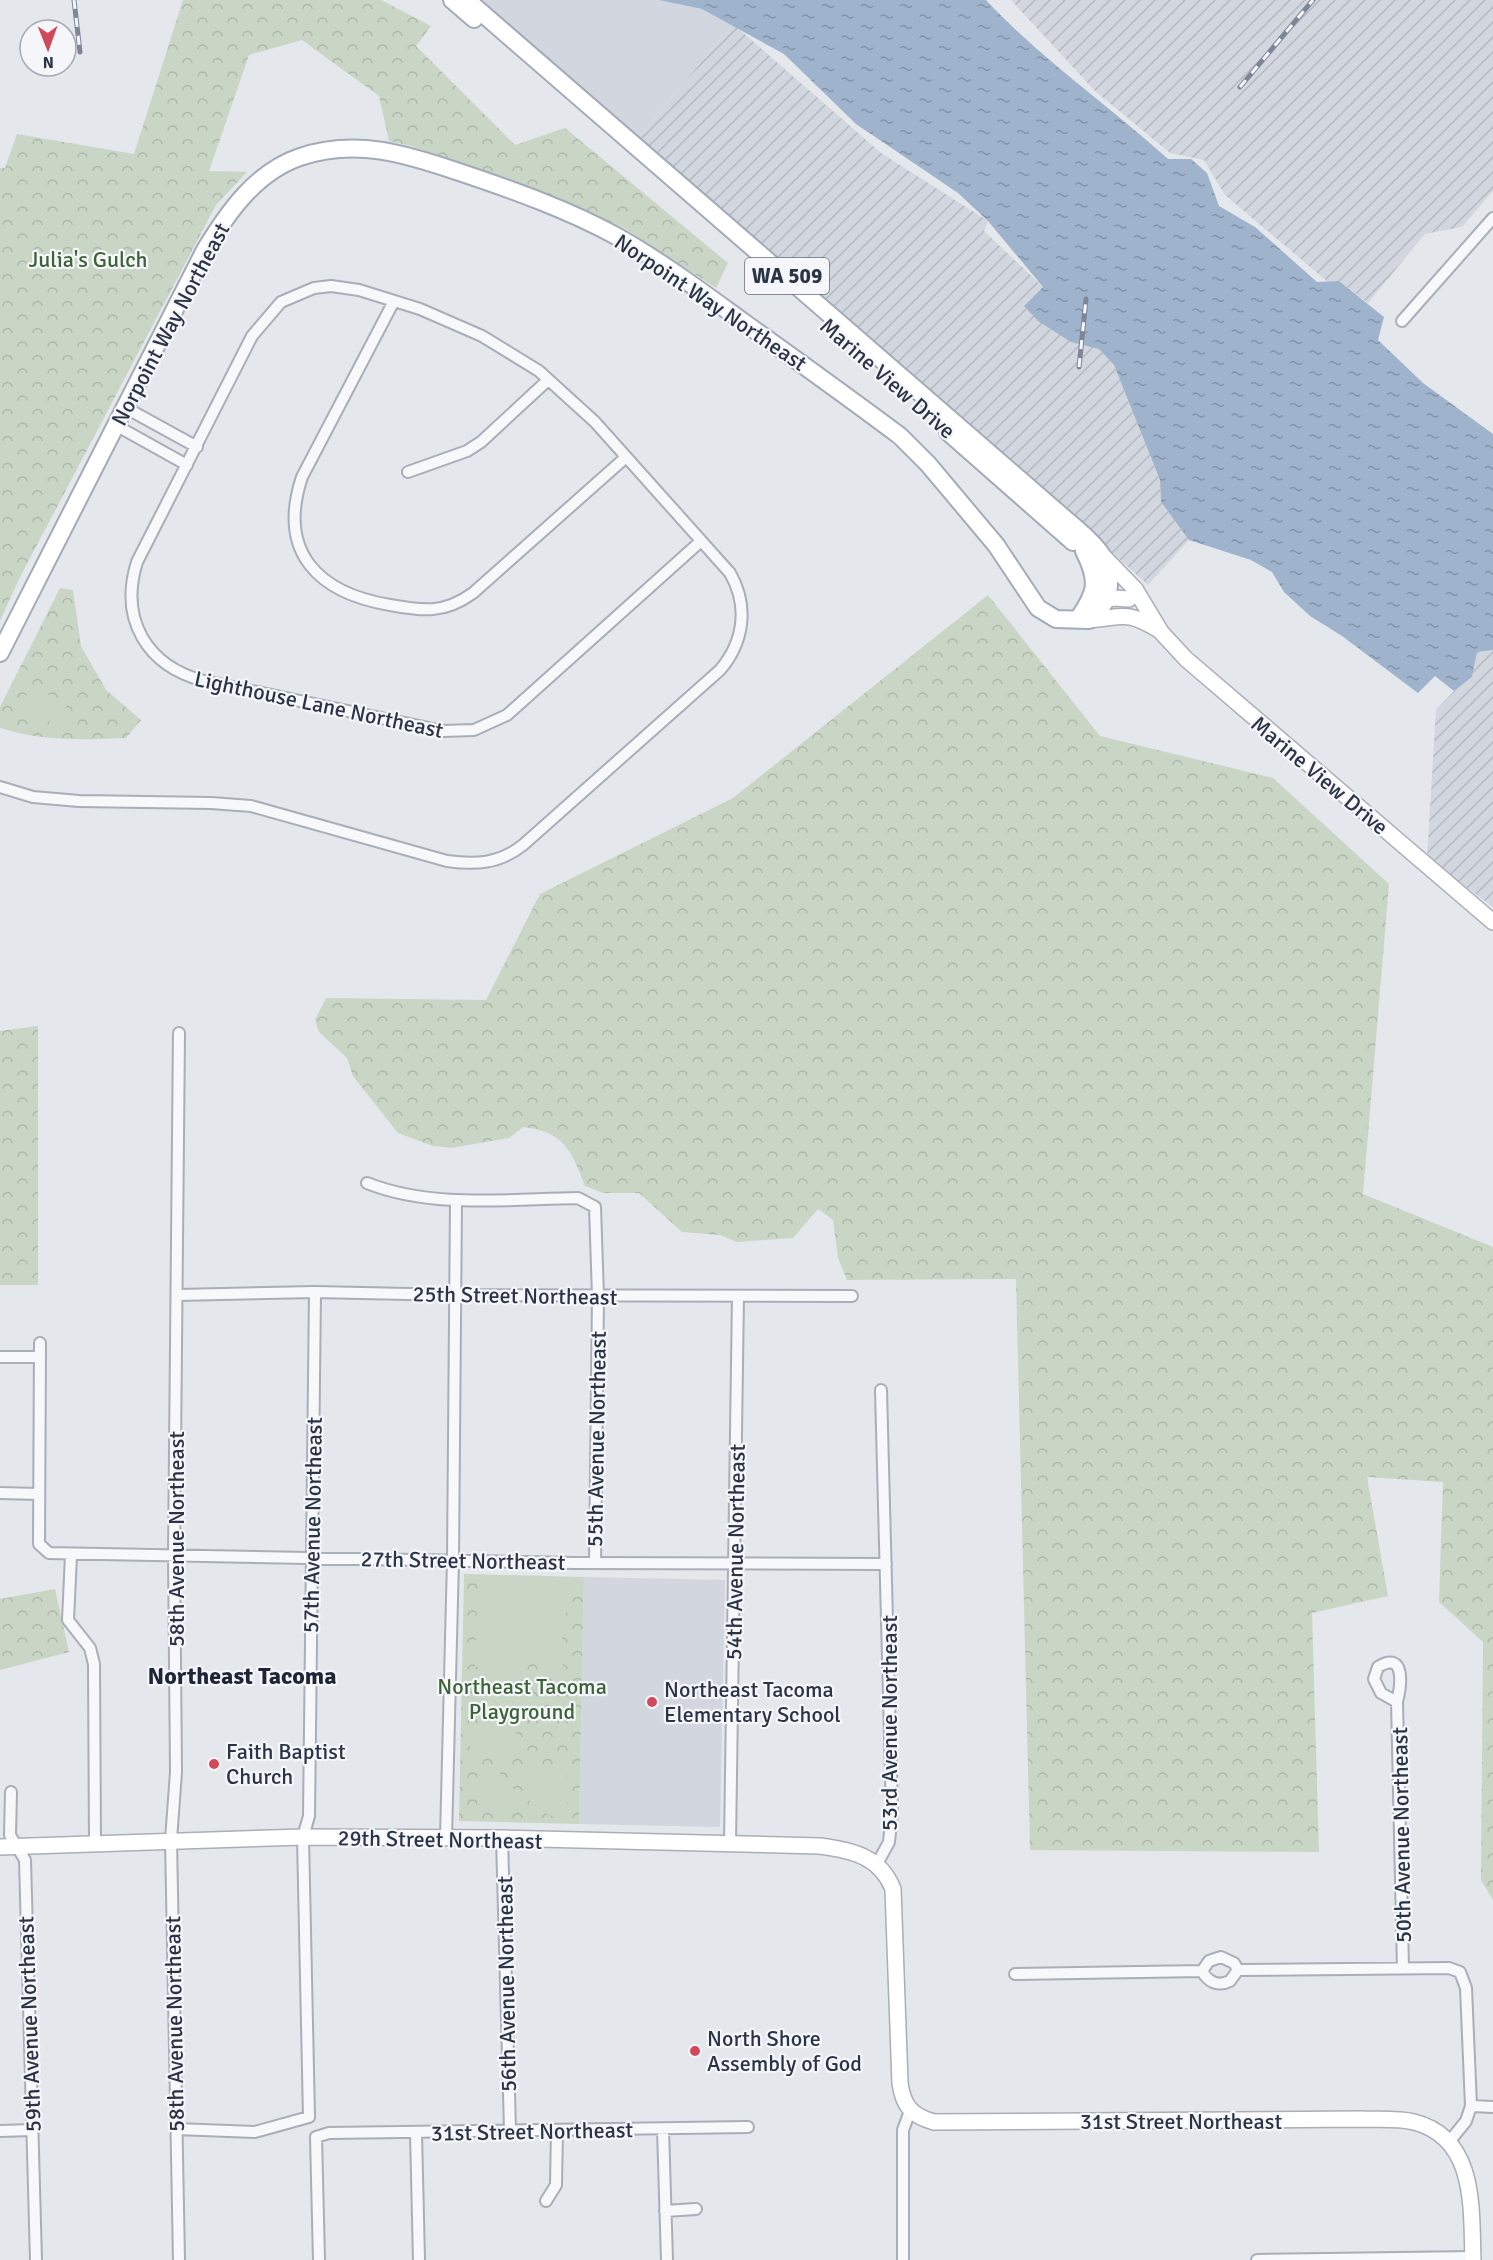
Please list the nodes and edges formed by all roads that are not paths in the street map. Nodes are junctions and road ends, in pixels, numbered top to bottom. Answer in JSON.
{"nodes":[{"id":1,"x":452,"y":0,"type":"edge"},
{"id":2,"x":467,"y":0,"type":"edge"},
{"id":3,"x":1493,"y":218,"type":"edge"},
{"id":4,"x":394,"y":301,"type":"junction"},
{"id":5,"x":1402,"y":321,"type":"dead end"},
{"id":6,"x":548,"y":380,"type":"junction"},
{"id":7,"x":126,"y":408,"type":"junction"},
{"id":8,"x":117,"y":426,"type":"junction"},
{"id":9,"x":197,"y":447,"type":"junction"},
{"id":10,"x":625,"y":458,"type":"junction"},
{"id":11,"x":187,"y":465,"type":"junction"},
{"id":12,"x":408,"y":472,"type":"dead end"},
{"id":13,"x":700,"y":541,"type":"junction"},
{"id":14,"x":1084,"y":551,"type":"junction"},
{"id":15,"x":1103,"y":556,"type":"junction"},
{"id":16,"x":1108,"y":572,"type":"junction"},
{"id":17,"x":1129,"y":599,"type":"junction"},
{"id":18,"x":1107,"y":600,"type":"junction"},
{"id":19,"x":1084,"y":616,"type":"junction"},
{"id":20,"x":1158,"y":626,"type":"junction"},
{"id":21,"x":0,"y":653,"type":"edge"},
{"id":22,"x":0,"y":787,"type":"edge"},
{"id":23,"x":1493,"y":922,"type":"edge"},
{"id":24,"x":179,"y":1033,"type":"dead end"},
{"id":25,"x":367,"y":1183,"type":"dead end"},
{"id":26,"x":456,"y":1200,"type":"junction"},
{"id":27,"x":315,"y":1292,"type":"junction"},
{"id":28,"x":178,"y":1295,"type":"junction"},
{"id":29,"x":455,"y":1295,"type":"junction"},
{"id":30,"x":598,"y":1296,"type":"junction"},
{"id":31,"x":738,"y":1296,"type":"junction"},
{"id":32,"x":852,"y":1296,"type":"dead end"},
{"id":33,"x":40,"y":1342,"type":"dead end"},
{"id":34,"x":0,"y":1357,"type":"edge"},
{"id":35,"x":40,"y":1357,"type":"junction"},
{"id":36,"x":881,"y":1390,"type":"dead end"},
{"id":37,"x":0,"y":1493,"type":"edge"},
{"id":38,"x":39,"y":1494,"type":"junction"},
{"id":39,"x":71,"y":1555,"type":"junction"},
{"id":40,"x":174,"y":1555,"type":"junction"},
{"id":41,"x":312,"y":1557,"type":"junction"},
{"id":42,"x":453,"y":1560,"type":"junction"},
{"id":43,"x":735,"y":1562,"type":"junction"},
{"id":44,"x":595,"y":1563,"type":"junction"},
{"id":45,"x":886,"y":1564,"type":"junction"},
{"id":46,"x":1397,"y":1702,"type":"dead end"},
{"id":47,"x":11,"y":1792,"type":"dead end"},
{"id":48,"x":303,"y":1837,"type":"junction"},
{"id":49,"x":447,"y":1838,"type":"junction"},
{"id":50,"x":502,"y":1838,"type":"junction"},
{"id":51,"x":171,"y":1840,"type":"junction"},
{"id":52,"x":95,"y":1844,"type":"junction"},
{"id":53,"x":730,"y":1844,"type":"junction"},
{"id":54,"x":0,"y":1847,"type":"edge"},
{"id":55,"x":19,"y":1847,"type":"junction"},
{"id":56,"x":877,"y":1864,"type":"junction"},
{"id":57,"x":1403,"y":1968,"type":"junction"},
{"id":58,"x":1238,"y":1970,"type":"junction"},
{"id":59,"x":1202,"y":1971,"type":"junction"},
{"id":60,"x":1015,"y":1974,"type":"dead end"},
{"id":61,"x":1471,"y":2106,"type":"junction"},
{"id":62,"x":1493,"y":2107,"type":"edge"},
{"id":63,"x":910,"y":2111,"type":"junction"},
{"id":64,"x":748,"y":2127,"type":"dead end"},
{"id":65,"x":176,"y":2129,"type":"junction"},
{"id":66,"x":663,"y":2129,"type":"junction"},
{"id":67,"x":33,"y":2130,"type":"junction"},
{"id":68,"x":510,"y":2130,"type":"junction"},
{"id":69,"x":557,"y":2130,"type":"junction"},
{"id":70,"x":0,"y":2132,"type":"edge"},
{"id":71,"x":416,"y":2132,"type":"junction"},
{"id":72,"x":1449,"y":2142,"type":"junction"},
{"id":73,"x":546,"y":2201,"type":"dead end"},
{"id":74,"x":696,"y":2209,"type":"dead end"},
{"id":75,"x":665,"y":2211,"type":"junction"},
{"id":76,"x":1473,"y":2259,"type":"edge"},
{"id":77,"x":36,"y":2260,"type":"edge"},
{"id":78,"x":179,"y":2260,"type":"edge"},
{"id":79,"x":319,"y":2260,"type":"edge"},
{"id":80,"x":419,"y":2260,"type":"edge"},
{"id":81,"x":667,"y":2260,"type":"edge"},
{"id":82,"x":903,"y":2260,"type":"edge"},
{"id":83,"x":1257,"y":2260,"type":"edge"}],
"edges":[{"from":1,"to":14,"type":"main road","name":"Marine View Drive","number":"WA 509"},
{"from":2,"to":15,"type":"main road","name":"Marine View Drive","number":"WA 509"},
{"from":3,"to":5,"type":"street"},
{"from":4,"to":6,"type":"street","name":"Lighthouse Lane Northeast"},
{"from":4,"to":9,"type":"street","name":"Lighthouse Lane Northeast"},
{"from":4,"to":10,"type":"street"},
{"from":6,"to":10,"type":"street","name":"Lighthouse Lane Northeast"},
{"from":6,"to":12,"type":"street"},
{"from":7,"to":8,"type":"main road","name":"Norpoint Way Northeast"},
{"from":7,"to":9,"type":"street"},
{"from":7,"to":19,"type":"main road","name":"Norpoint Way Northeast"},
{"from":8,"to":11,"type":"street"},
{"from":8,"to":21,"type":"main road","name":"Norpoint Way Northeast"},
{"from":9,"to":11,"type":"street","name":"Lighthouse Lane Northeast"},
{"from":10,"to":13,"type":"street","name":"Lighthouse Lane Northeast"},
{"from":11,"to":13,"type":"street","name":"Lighthouse Lane Northeast"},
{"from":13,"to":22,"type":"street","name":"Lighthouse Lane Northeast"},
{"from":14,"to":16,"type":"main road","name":"Marine View Drive","number":"WA 509"},
{"from":14,"to":19,"type":"main road"},
{"from":15,"to":16,"type":"main road"},
{"from":15,"to":20,"type":"street","name":"Marine View Drive","number":"WA 509"},
{"from":16,"to":17,"type":"street","name":"Marine View Drive","number":"WA 509"},
{"from":16,"to":18,"type":"main road"},
{"from":17,"to":18,"type":"street"},
{"from":17,"to":20,"type":"street","name":"Marine View Drive","number":"WA 509"},
{"from":18,"to":19,"type":"main road"},
{"from":19,"to":20,"type":"street"},
{"from":20,"to":23,"type":"street","name":"Marine View Drive","number":"WA 509"},
{"from":24,"to":28,"type":"street","name":"58th Avenue Northeast"},
{"from":25,"to":26,"type":"street"},
{"from":26,"to":29,"type":"street"},
{"from":26,"to":30,"type":"street","name":"55th Avenue Northeast"},
{"from":27,"to":28,"type":"street","name":"25th Street Northeast"},
{"from":27,"to":29,"type":"street","name":"25th Street Northeast"},
{"from":27,"to":41,"type":"street","name":"57th Avenue Northeast"},
{"from":28,"to":40,"type":"street","name":"58th Avenue Northeast"},
{"from":29,"to":30,"type":"street","name":"25th Street Northeast"},
{"from":29,"to":42,"type":"street"},
{"from":30,"to":31,"type":"street","name":"25th Street Northeast"},
{"from":30,"to":44,"type":"street","name":"55th Avenue Northeast"},
{"from":31,"to":32,"type":"street","name":"25th Street Northeast"},
{"from":31,"to":43,"type":"street","name":"54th Avenue Northeast"},
{"from":33,"to":35,"type":"street"},
{"from":34,"to":35,"type":"street"},
{"from":35,"to":38,"type":"street"},
{"from":36,"to":45,"type":"street","name":"53rd Avenue Northeast"},
{"from":37,"to":38,"type":"street"},
{"from":38,"to":39,"type":"street","name":"27th Street Northeast"},
{"from":39,"to":40,"type":"street","name":"27th Street Northeast"},
{"from":39,"to":52,"type":"street"},
{"from":40,"to":41,"type":"street","name":"27th Street Northeast"},
{"from":40,"to":51,"type":"street","name":"58th Avenue Northeast"},
{"from":41,"to":42,"type":"street","name":"27th Street Northeast"},
{"from":41,"to":48,"type":"street","name":"57th Avenue Northeast"},
{"from":42,"to":44,"type":"street","name":"27th Street Northeast"},
{"from":42,"to":49,"type":"street"},
{"from":43,"to":44,"type":"street","name":"27th Street Northeast"},
{"from":43,"to":45,"type":"street","name":"27th Street Northeast"},
{"from":43,"to":53,"type":"street","name":"54th Avenue Northeast"},
{"from":45,"to":56,"type":"street","name":"53rd Avenue Northeast"},
{"from":46,"to":57,"type":"street","name":"50th Avenue Northeast"},
{"from":47,"to":55,"type":"street","name":"59th Avenue Northeast"},
{"from":48,"to":49,"type":"street","name":"29th Street Northeast"},
{"from":48,"to":51,"type":"street","name":"29th Street Northeast"},
{"from":48,"to":65,"type":"street","name":"57th Avenue Northeast"},
{"from":49,"to":50,"type":"street","name":"29th Street Northeast"},
{"from":50,"to":53,"type":"street","name":"29th Street Northeast"},
{"from":50,"to":68,"type":"street","name":"56th Avenue Northeast"},
{"from":51,"to":52,"type":"street","name":"29th Street Northeast"},
{"from":51,"to":65,"type":"street","name":"58th Avenue Northeast"},
{"from":52,"to":55,"type":"street","name":"29th Street Northeast"},
{"from":53,"to":56,"type":"street","name":"29th Street Northeast"},
{"from":54,"to":55,"type":"street","name":"29th Street Northeast"},
{"from":55,"to":67,"type":"street","name":"59th Avenue Northeast"},
{"from":56,"to":63,"type":"street","name":"53rd Avenue Northeast"},
{"from":57,"to":58,"type":"street"},
{"from":57,"to":61,"type":"street"},
{"from":58,"to":59,"type":"street"},
{"from":58,"to":59,"type":"street"},
{"from":59,"to":60,"type":"street"},
{"from":61,"to":62,"type":"street"},
{"from":61,"to":72,"type":"street"},
{"from":63,"to":72,"type":"street","name":"31st Street Northeast"},
{"from":63,"to":82,"type":"street"},
{"from":64,"to":66,"type":"street","name":"31st Street Northeast"},
{"from":65,"to":78,"type":"street","name":"58th Avenue Northeast"},
{"from":66,"to":69,"type":"street","name":"31st Street Northeast"},
{"from":66,"to":75,"type":"street"},
{"from":67,"to":70,"type":"street"},
{"from":67,"to":77,"type":"street","name":"59th Avenue Northeast"},
{"from":68,"to":69,"type":"street","name":"31st Street Northeast"},
{"from":68,"to":71,"type":"street","name":"31st Street Northeast"},
{"from":69,"to":73,"type":"street"},
{"from":71,"to":79,"type":"street","name":"31st Street Northeast"},
{"from":71,"to":80,"type":"street"},
{"from":72,"to":76,"type":"street"},
{"from":74,"to":75,"type":"street"},
{"from":75,"to":81,"type":"street"},
{"from":76,"to":83,"type":"street"}]}
